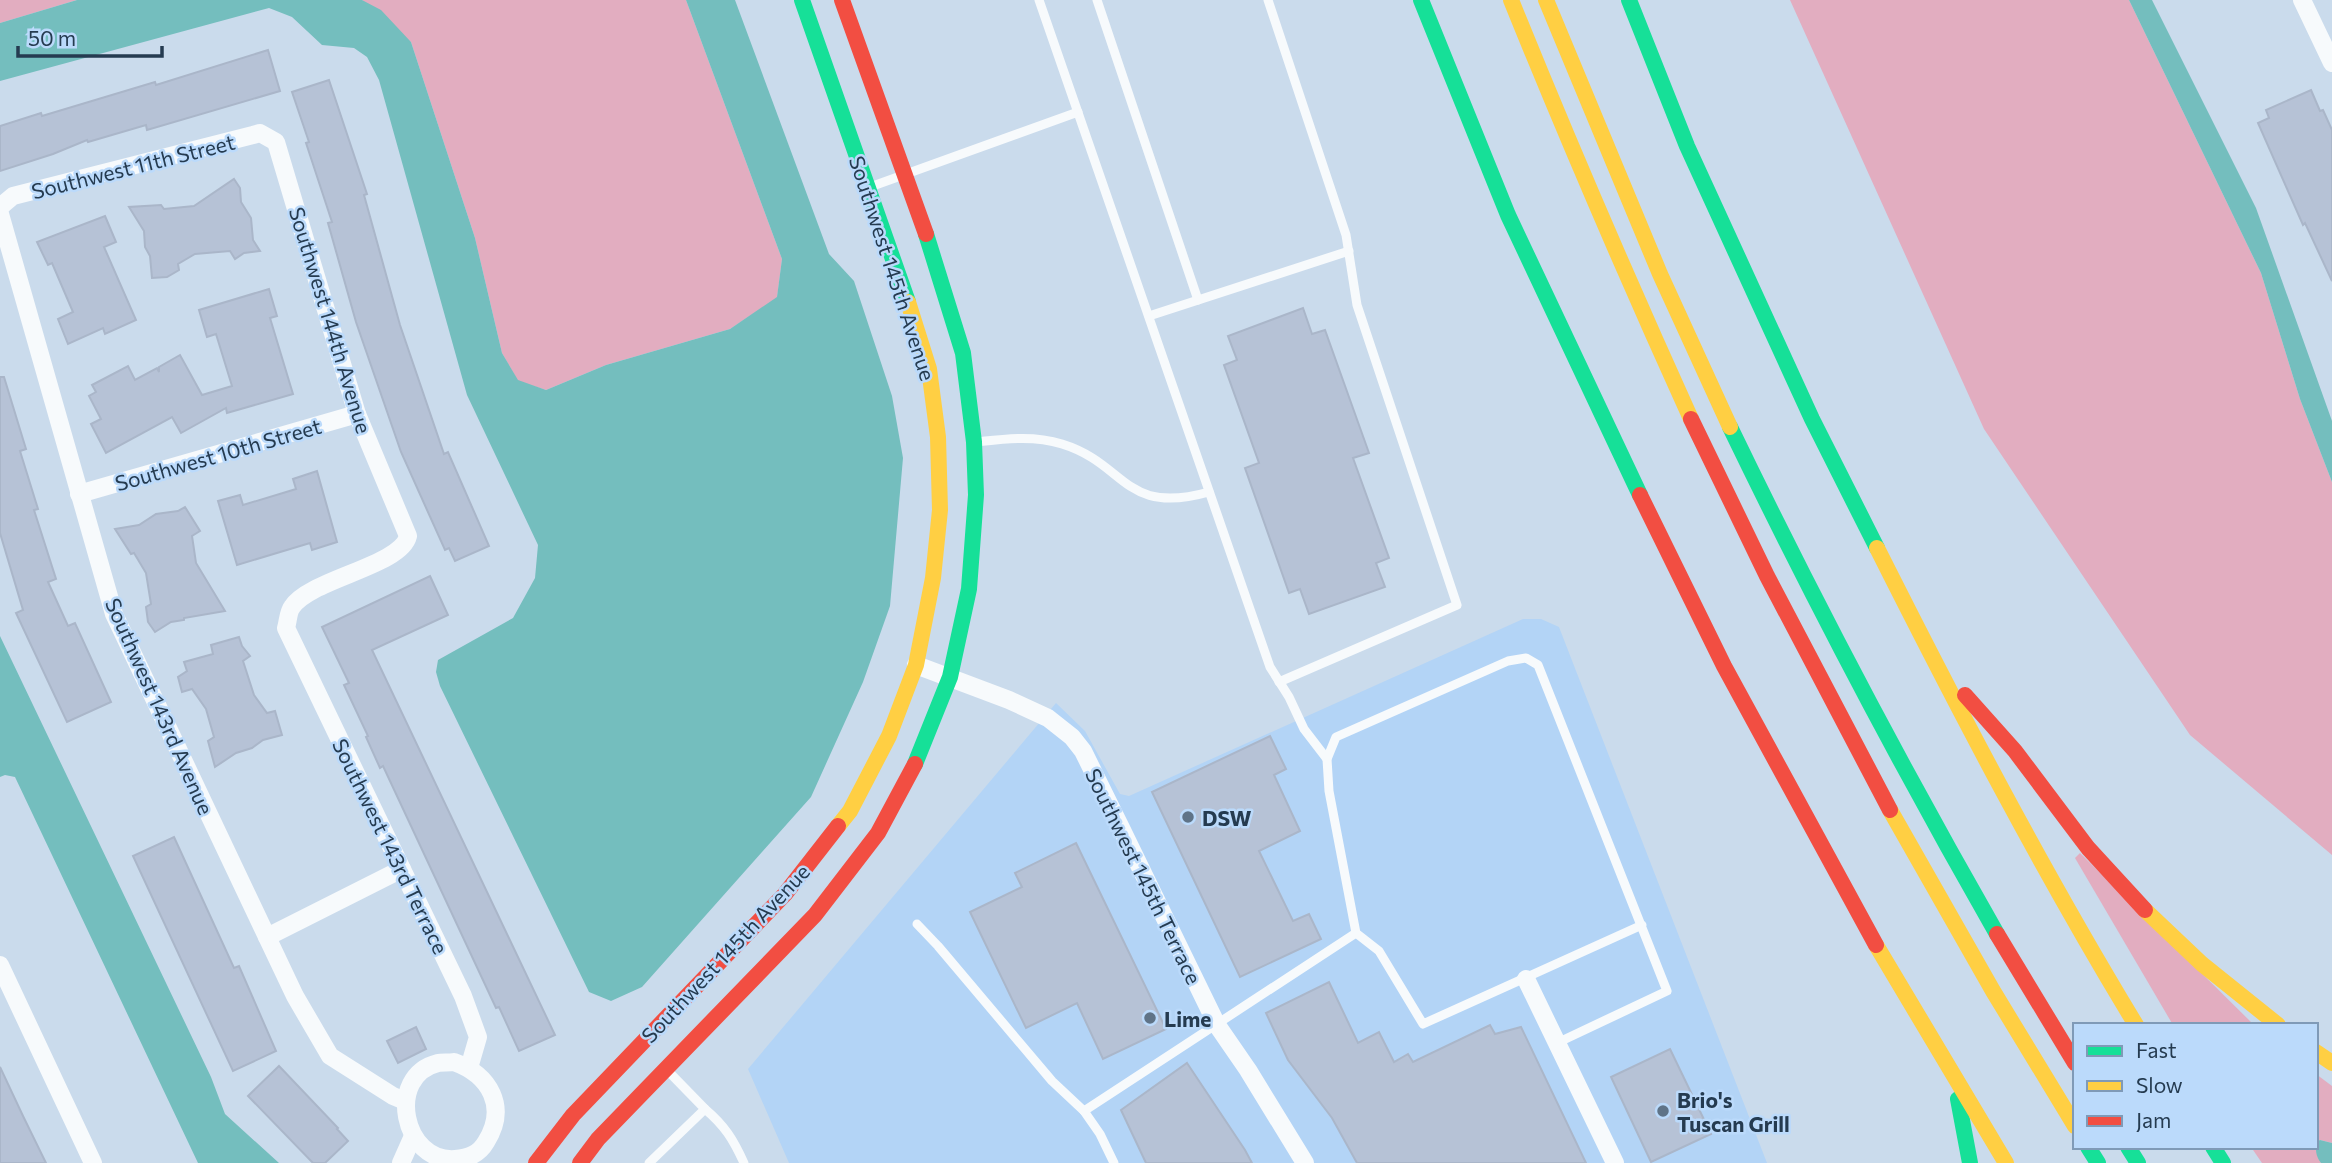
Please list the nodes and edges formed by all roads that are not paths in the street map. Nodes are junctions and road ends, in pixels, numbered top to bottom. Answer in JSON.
{"nodes":[{"id":1,"x":802,"y":0,"type":"edge"},
{"id":2,"x":842,"y":0,"type":"edge"},
{"id":3,"x":1039,"y":0,"type":"edge"},
{"id":4,"x":1097,"y":0,"type":"edge"},
{"id":5,"x":1268,"y":0,"type":"edge"},
{"id":6,"x":1421,"y":0,"type":"edge"},
{"id":7,"x":1511,"y":0,"type":"edge"},
{"id":8,"x":1546,"y":0,"type":"edge"},
{"id":9,"x":1629,"y":0,"type":"edge"},
{"id":10,"x":2302,"y":0,"type":"edge"},
{"id":11,"x":2332,"y":19,"type":"edge"},
{"id":12,"x":2315,"y":27,"type":"junction"},
{"id":13,"x":2332,"y":63,"type":"edge"},
{"id":14,"x":1078,"y":112,"type":"junction"},
{"id":15,"x":268,"y":136,"type":"joint"},
{"id":16,"x":904,"y":174,"type":"junction"},
{"id":17,"x":868,"y":187,"type":"junction"},
{"id":18,"x":0,"y":207,"type":"edge"},
{"id":19,"x":0,"y":214,"type":"edge"},
{"id":20,"x":1349,"y":251,"type":"junction"},
{"id":21,"x":1198,"y":300,"type":"junction"},
{"id":22,"x":1149,"y":316,"type":"junction"},
{"id":23,"x":357,"y":414,"type":"junction"},
{"id":24,"x":974,"y":442,"type":"junction"},
{"id":25,"x":1209,"y":492,"type":"junction"},
{"id":26,"x":79,"y":494,"type":"junction"},
{"id":27,"x":286,"y":628,"type":"joint"},
{"id":28,"x":1935,"y":663,"type":"junction"},
{"id":29,"x":916,"y":665,"type":"junction"},
{"id":30,"x":950,"y":677,"type":"junction"},
{"id":31,"x":1279,"y":682,"type":"junction"},
{"id":32,"x":1327,"y":760,"type":"junction"},
{"id":33,"x":402,"y":869,"type":"junction"},
{"id":34,"x":916,"y":924,"type":"dead end"},
{"id":35,"x":1642,"y":925,"type":"junction"},
{"id":36,"x":1356,"y":933,"type":"junction"},
{"id":37,"x":267,"y":937,"type":"junction"},
{"id":38,"x":0,"y":965,"type":"edge"},
{"id":39,"x":1526,"y":979,"type":"junction"},
{"id":40,"x":2135,"y":1023,"type":"edge"},
{"id":41,"x":2276,"y":1023,"type":"edge"},
{"id":42,"x":1217,"y":1025,"type":"junction"},
{"id":43,"x":1557,"y":1043,"type":"junction"},
{"id":44,"x":2073,"y":1060,"type":"edge"},
{"id":45,"x":469,"y":1068,"type":"junction"},
{"id":46,"x":666,"y":1069,"type":"junction"},
{"id":47,"x":1955,"y":1080,"type":"junction"},
{"id":48,"x":405,"y":1101,"type":"junction"},
{"id":49,"x":705,"y":1109,"type":"junction"},
{"id":50,"x":1084,"y":1111,"type":"junction"},
{"id":51,"x":2073,"y":1123,"type":"edge"},
{"id":52,"x":413,"y":1136,"type":"junction"},
{"id":53,"x":449,"y":1161,"type":"edge"},
{"id":54,"x":93,"y":1163,"type":"edge"},
{"id":55,"x":401,"y":1163,"type":"edge"},
{"id":56,"x":536,"y":1163,"type":"edge"},
{"id":57,"x":580,"y":1163,"type":"edge"},
{"id":58,"x":649,"y":1163,"type":"edge"},
{"id":59,"x":744,"y":1163,"type":"edge"},
{"id":60,"x":1114,"y":1163,"type":"edge"},
{"id":61,"x":1305,"y":1163,"type":"edge"},
{"id":62,"x":1615,"y":1163,"type":"edge"},
{"id":63,"x":1969,"y":1163,"type":"edge"},
{"id":64,"x":2006,"y":1163,"type":"edge"}],
"edges":[{"from":1,"to":17,"type":"main road","name":"Southwest 145th Avenue"},
{"from":2,"to":16,"type":"main road","name":"Southwest 145th Avenue"},
{"from":3,"to":14,"type":"lane"},
{"from":4,"to":21,"type":"lane"},
{"from":5,"to":20,"type":"lane"},
{"from":6,"to":47,"type":"main road"},
{"from":7,"to":51,"type":"main road"},
{"from":8,"to":44,"type":"main road"},
{"from":9,"to":28,"type":"main road"},
{"from":10,"to":12,"type":"street"},
{"from":11,"to":12,"type":"street"},
{"from":12,"to":13,"type":"street"},
{"from":14,"to":16,"type":"lane"},
{"from":14,"to":22,"type":"lane"},
{"from":15,"to":18,"type":"street","name":"Southwest 11th Street"},
{"from":15,"to":23,"type":"street","name":"Southwest 144th Avenue"},
{"from":16,"to":17,"type":"lane"},
{"from":16,"to":24,"type":"main road","name":"Southwest 145th Avenue"},
{"from":17,"to":29,"type":"main road","name":"Southwest 145th Avenue"},
{"from":19,"to":26,"type":"street","name":"Southwest 143rd Avenue"},
{"from":20,"to":21,"type":"lane"},
{"from":20,"to":31,"type":"lane"},
{"from":21,"to":22,"type":"lane"},
{"from":22,"to":25,"type":"lane"},
{"from":23,"to":26,"type":"street","name":"Southwest 10th Street"},
{"from":23,"to":27,"type":"street","name":"Southwest 144th Avenue"},
{"from":24,"to":25,"type":"lane"},
{"from":24,"to":30,"type":"main road","name":"Southwest 145th Avenue"},
{"from":25,"to":31,"type":"lane"},
{"from":26,"to":37,"type":"street","name":"Southwest 143rd Avenue"},
{"from":27,"to":33,"type":"street","name":"Southwest 143rd Terrace"},
{"from":28,"to":40,"type":"main road"},
{"from":28,"to":41,"type":"main road"},
{"from":29,"to":30,"type":"street","name":"Southwest 145th Terrace"},
{"from":29,"to":56,"type":"main road","name":"Southwest 145th Avenue"},
{"from":30,"to":42,"type":"street","name":"Southwest 145th Terrace"},
{"from":30,"to":46,"type":"main road","name":"Southwest 145th Avenue"},
{"from":31,"to":32,"type":"lane"},
{"from":32,"to":35,"type":"lane"},
{"from":32,"to":36,"type":"lane"},
{"from":33,"to":37,"type":"street"},
{"from":33,"to":45,"type":"street","name":"Southwest 143rd Terrace"},
{"from":34,"to":50,"type":"lane"},
{"from":35,"to":39,"type":"lane"},
{"from":35,"to":43,"type":"lane"},
{"from":36,"to":39,"type":"lane"},
{"from":36,"to":42,"type":"lane"},
{"from":37,"to":48,"type":"street","name":"Southwest 143rd Avenue"},
{"from":38,"to":54,"type":"street"},
{"from":39,"to":43,"type":"street"},
{"from":42,"to":50,"type":"lane"},
{"from":42,"to":61,"type":"street","name":"Southwest 145th Terrace"},
{"from":43,"to":62,"type":"street"},
{"from":45,"to":48,"type":"street"},
{"from":45,"to":53,"type":"street"},
{"from":46,"to":49,"type":"lane"},
{"from":46,"to":57,"type":"main road","name":"Southwest 145th Avenue"},
{"from":47,"to":63,"type":"main road"},
{"from":47,"to":64,"type":"main road"},
{"from":48,"to":52,"type":"street"},
{"from":49,"to":58,"type":"lane"},
{"from":49,"to":59,"type":"lane"},
{"from":50,"to":60,"type":"lane"},
{"from":52,"to":53,"type":"street"},
{"from":52,"to":55,"type":"street"}]}
